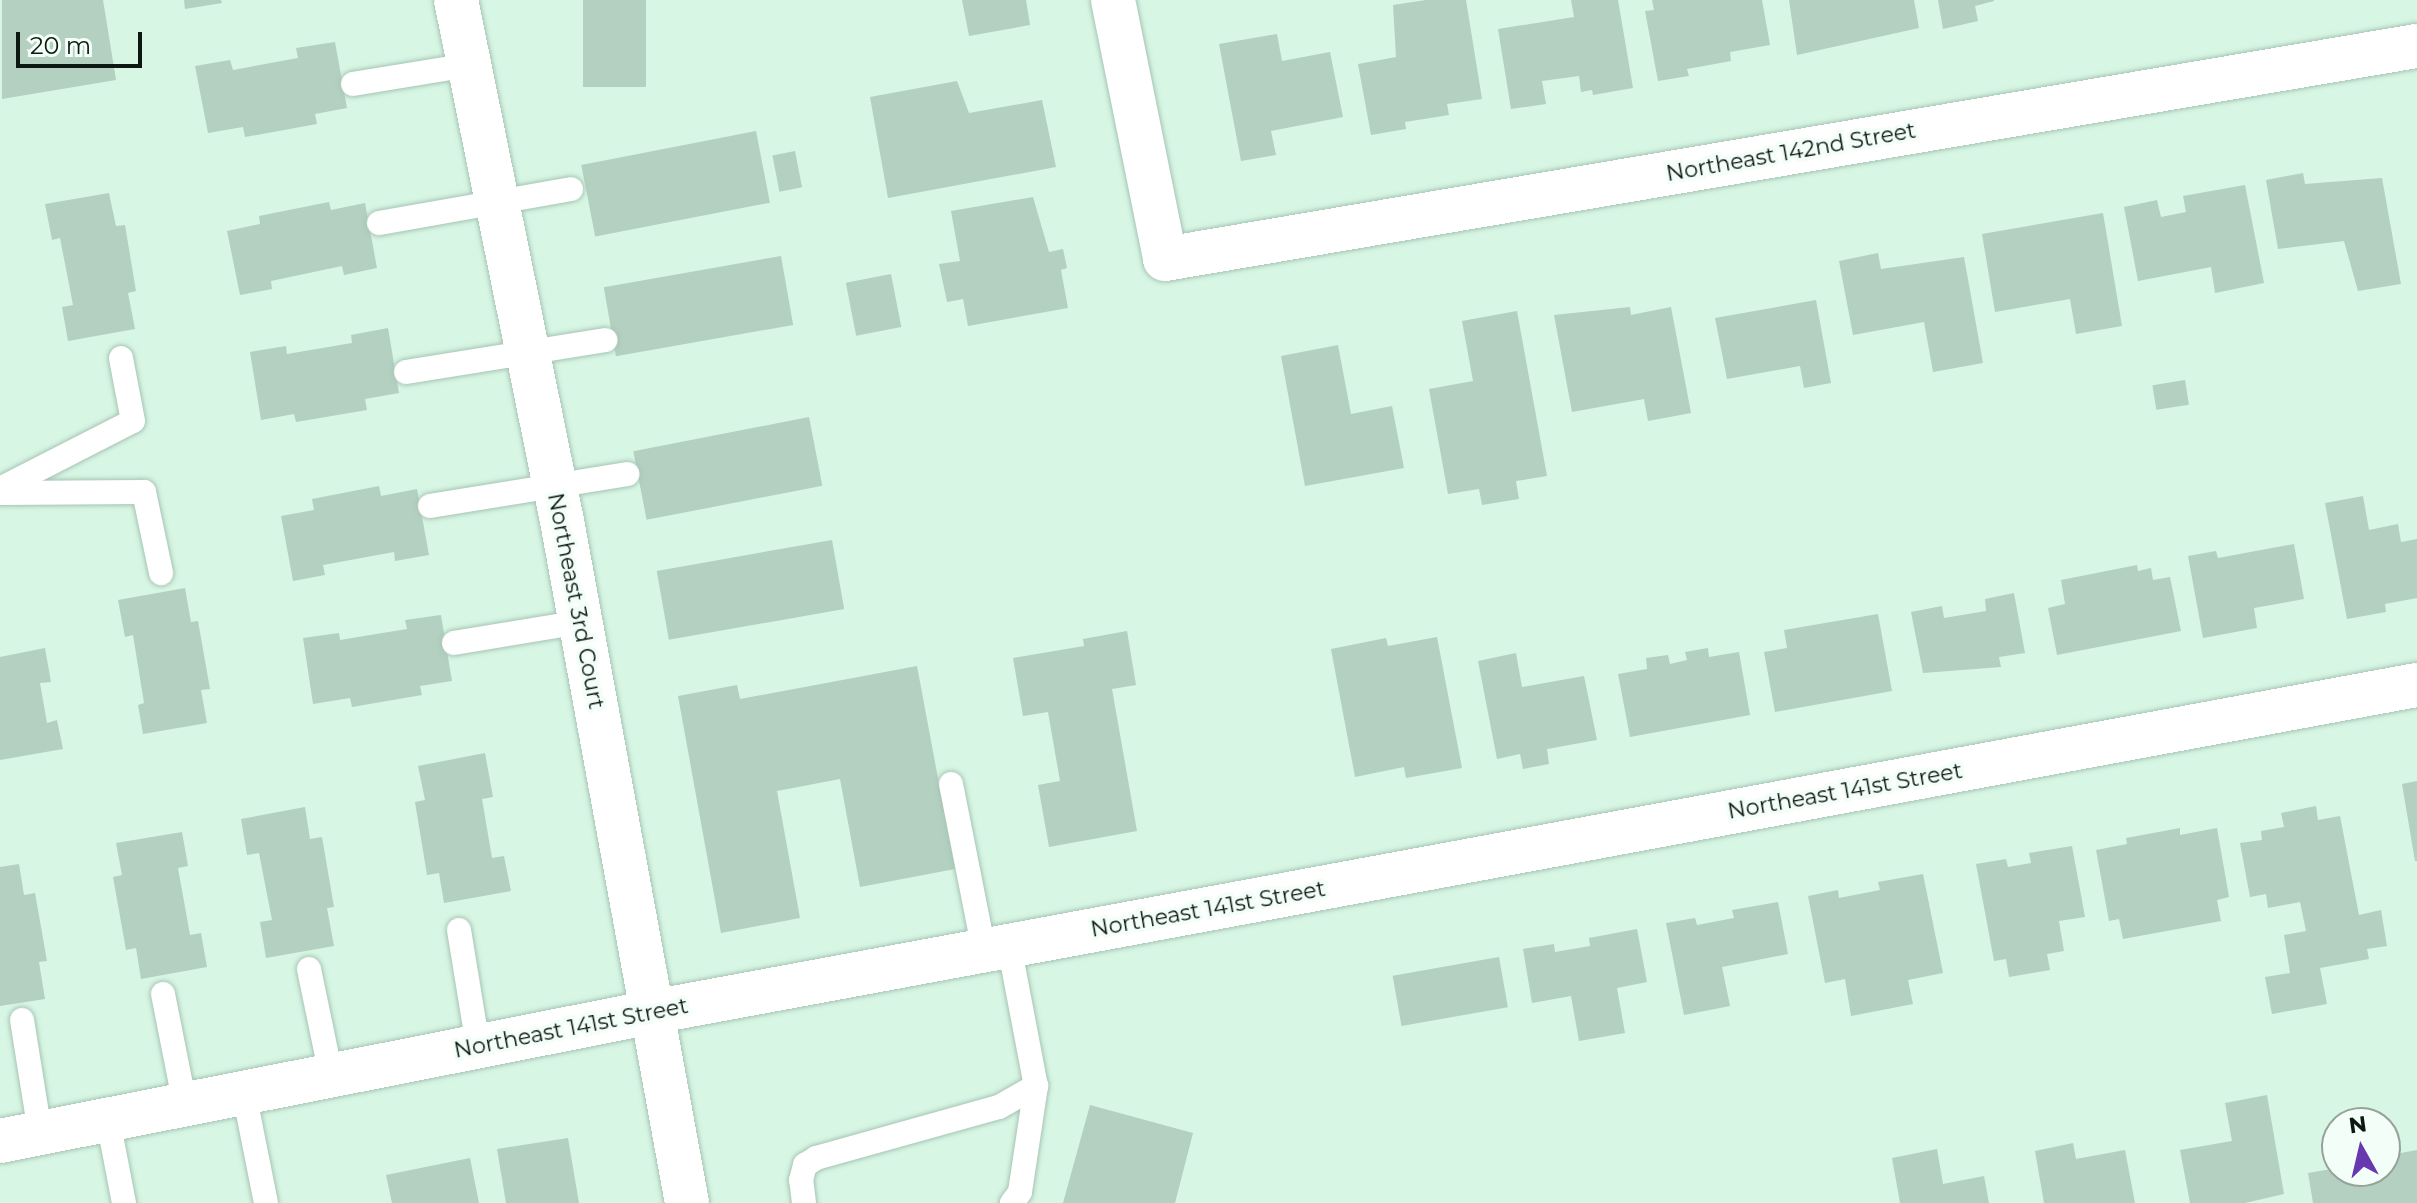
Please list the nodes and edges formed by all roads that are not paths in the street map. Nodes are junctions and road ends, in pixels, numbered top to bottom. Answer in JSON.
{"nodes":[{"id":1,"x":456,"y":0,"type":"edge"},
{"id":2,"x":1113,"y":0,"type":"edge"},
{"id":3,"x":2417,"y":46,"type":"edge"},
{"id":4,"x":469,"y":65,"type":"junction"},
{"id":5,"x":353,"y":84,"type":"dead end"},
{"id":6,"x":571,"y":189,"type":"dead end"},
{"id":7,"x":497,"y":202,"type":"junction"},
{"id":8,"x":379,"y":223,"type":"dead end"},
{"id":9,"x":605,"y":340,"type":"dead end"},
{"id":10,"x":527,"y":352,"type":"junction"},
{"id":11,"x":121,"y":358,"type":"dead end"},
{"id":12,"x":406,"y":372,"type":"dead end"},
{"id":13,"x":627,"y":474,"type":"dead end"},
{"id":14,"x":555,"y":486,"type":"junction"},
{"id":15,"x":0,"y":491,"type":"edge"},
{"id":16,"x":430,"y":506,"type":"dead end"},
{"id":17,"x":161,"y":573,"type":"dead end"},
{"id":18,"x":581,"y":622,"type":"junction"},
{"id":19,"x":454,"y":643,"type":"dead end"},
{"id":20,"x":2417,"y":685,"type":"edge"},
{"id":21,"x":951,"y":784,"type":"dead end"},
{"id":22,"x":459,"y":930,"type":"dead end"},
{"id":23,"x":996,"y":948,"type":"junction"},
{"id":24,"x":309,"y":969,"type":"dead end"},
{"id":25,"x":163,"y":994,"type":"dead end"},
{"id":26,"x":652,"y":1012,"type":"junction"},
{"id":27,"x":22,"y":1020,"type":"dead end"},
{"id":28,"x":478,"y":1046,"type":"junction"},
{"id":29,"x":331,"y":1075,"type":"junction"},
{"id":30,"x":1036,"y":1086,"type":"junction"},
{"id":31,"x":244,"y":1093,"type":"junction"},
{"id":32,"x":185,"y":1105,"type":"junction"},
{"id":33,"x":108,"y":1120,"type":"junction"},
{"id":34,"x":20,"y":1137,"type":"edge"},
{"id":35,"x":124,"y":1203,"type":"edge"},
{"id":36,"x":266,"y":1203,"type":"edge"},
{"id":37,"x":687,"y":1203,"type":"edge"},
{"id":38,"x":804,"y":1203,"type":"edge"},
{"id":39,"x":1012,"y":1203,"type":"edge"}],
"edges":[{"from":1,"to":4,"type":"street","name":"Northeast 3rd Court"},
{"from":2,"to":3,"type":"street","name":"Northeast 142nd Street"},
{"from":4,"to":5,"type":"lane"},
{"from":4,"to":7,"type":"street","name":"Northeast 3rd Court"},
{"from":6,"to":7,"type":"lane"},
{"from":7,"to":8,"type":"lane"},
{"from":7,"to":10,"type":"street","name":"Northeast 3rd Court"},
{"from":9,"to":10,"type":"lane"},
{"from":10,"to":12,"type":"lane"},
{"from":10,"to":14,"type":"street","name":"Northeast 3rd Court"},
{"from":11,"to":15,"type":"lane"},
{"from":13,"to":14,"type":"lane"},
{"from":14,"to":16,"type":"lane"},
{"from":14,"to":18,"type":"street","name":"Northeast 3rd Court"},
{"from":15,"to":17,"type":"lane"},
{"from":18,"to":19,"type":"lane"},
{"from":18,"to":26,"type":"street","name":"Northeast 3rd Court"},
{"from":20,"to":23,"type":"street","name":"Northeast 141st Street"},
{"from":21,"to":23,"type":"lane"},
{"from":22,"to":28,"type":"lane"},
{"from":23,"to":26,"type":"street","name":"Northeast 141st Street"},
{"from":23,"to":30,"type":"lane"},
{"from":24,"to":29,"type":"lane"},
{"from":25,"to":32,"type":"lane"},
{"from":26,"to":28,"type":"street","name":"Northeast 141st Street"},
{"from":26,"to":37,"type":"street","name":"Northeast 3rd Court"},
{"from":27,"to":34,"type":"lane"},
{"from":28,"to":29,"type":"street","name":"Northeast 141st Street"},
{"from":29,"to":31,"type":"street","name":"Northeast 141st Street"},
{"from":30,"to":38,"type":"lane"},
{"from":30,"to":39,"type":"lane"},
{"from":31,"to":32,"type":"street","name":"Northeast 141st Street"},
{"from":31,"to":36,"type":"lane"},
{"from":32,"to":33,"type":"street","name":"Northeast 141st Street"},
{"from":33,"to":34,"type":"street","name":"Northeast 141st Street"},
{"from":33,"to":35,"type":"lane"}]}
